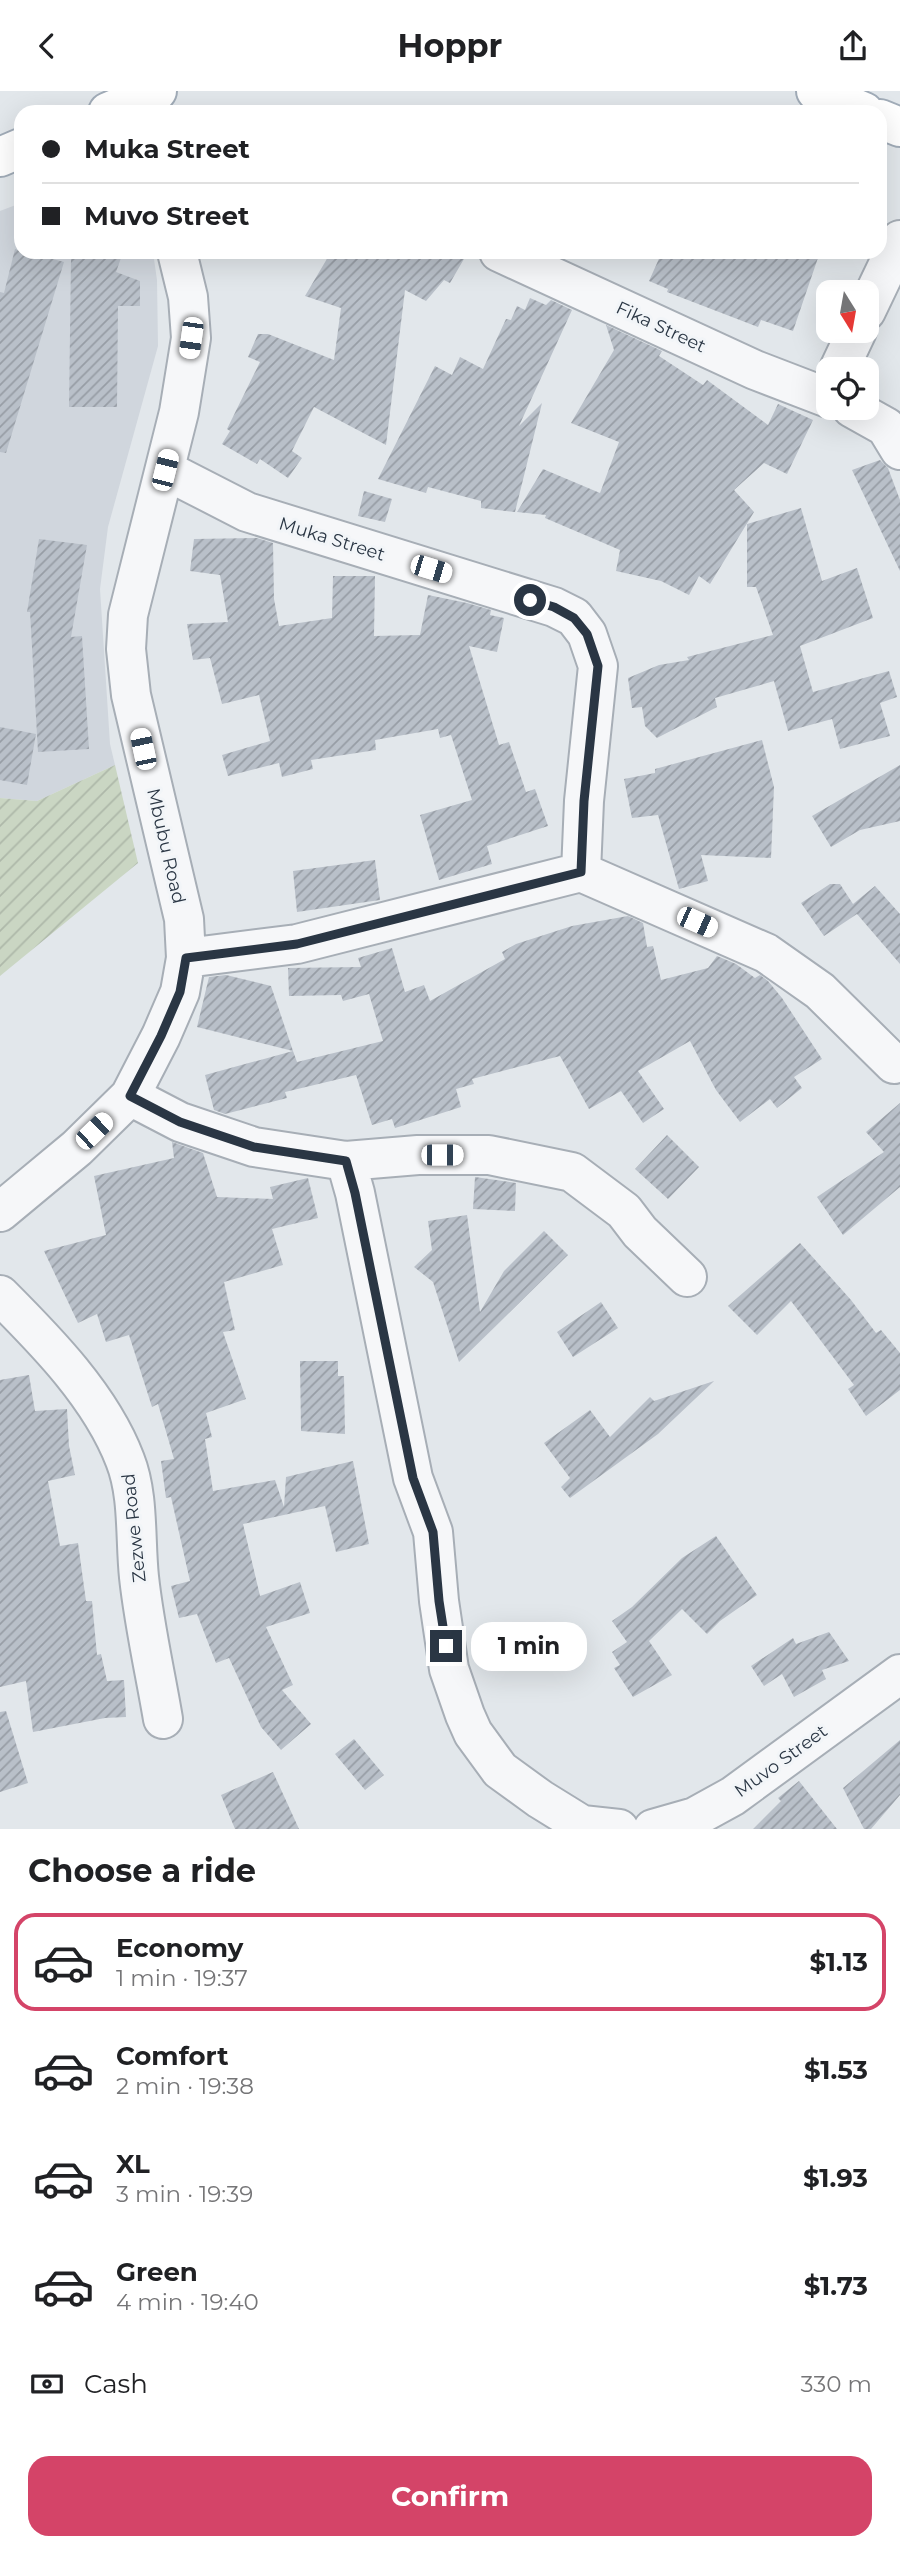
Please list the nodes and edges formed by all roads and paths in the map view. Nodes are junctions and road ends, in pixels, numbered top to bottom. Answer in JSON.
{"nodes":[{"id":1,"x":157,"y":91,"type":"edge"},
{"id":2,"x":816,"y":91,"type":"edge"},
{"id":3,"x":128,"y":105,"type":"edge"},
{"id":4,"x":848,"y":105,"type":"edge"},
{"id":5,"x":900,"y":240,"type":"edge"},
{"id":6,"x":179,"y":259,"type":"edge"},
{"id":7,"x":514,"y":259,"type":"edge"},
{"id":8,"x":879,"y":284,"type":"edge"},
{"id":9,"x":816,"y":388,"type":"edge"},
{"id":10,"x":875,"y":420,"type":"edge"},
{"id":11,"x":900,"y":450,"type":"edge"},
{"id":12,"x":165,"y":470,"type":"junction"},
{"id":13,"x":581,"y":872,"type":"junction"},
{"id":14,"x":186,"y":958,"type":"junction"},
{"id":15,"x":894,"y":1064,"type":"dead end"},
{"id":16,"x":130,"y":1096,"type":"junction"},
{"id":17,"x":346,"y":1161,"type":"junction"},
{"id":18,"x":0,"y":1212,"type":"edge"},
{"id":19,"x":687,"y":1277,"type":"dead end"},
{"id":20,"x":0,"y":1295,"type":"edge"},
{"id":21,"x":900,"y":1674,"type":"edge"},
{"id":22,"x":163,"y":1719,"type":"dead end"},
{"id":23,"x":618,"y":1829,"type":"edge"},
{"id":24,"x":653,"y":1829,"type":"edge"}],
"edges":[{"from":1,"to":3,"type":"main road"},
{"from":2,"to":4,"type":"main road"},
{"from":5,"to":8,"type":"street"},
{"from":6,"to":12,"type":"street","name":"Mbubu Road"},
{"from":7,"to":9,"type":"street","name":"Fika Street"},
{"from":10,"to":11,"type":"street","name":"Fika Street"},
{"from":12,"to":13,"type":"street","name":"Muka Street"},
{"from":12,"to":14,"type":"street","name":"Mbubu Road"},
{"from":13,"to":14,"type":"street"},
{"from":13,"to":15,"type":"street"},
{"from":14,"to":16,"type":"street","name":"Mbubu Road"},
{"from":16,"to":17,"type":"street"},
{"from":16,"to":18,"type":"street","name":"Mbubu Road"},
{"from":17,"to":19,"type":"street"},
{"from":17,"to":23,"type":"street"},
{"from":20,"to":22,"type":"street","name":"Zezwe Road"},
{"from":21,"to":24,"type":"street","name":"Muvo Street"}]}
